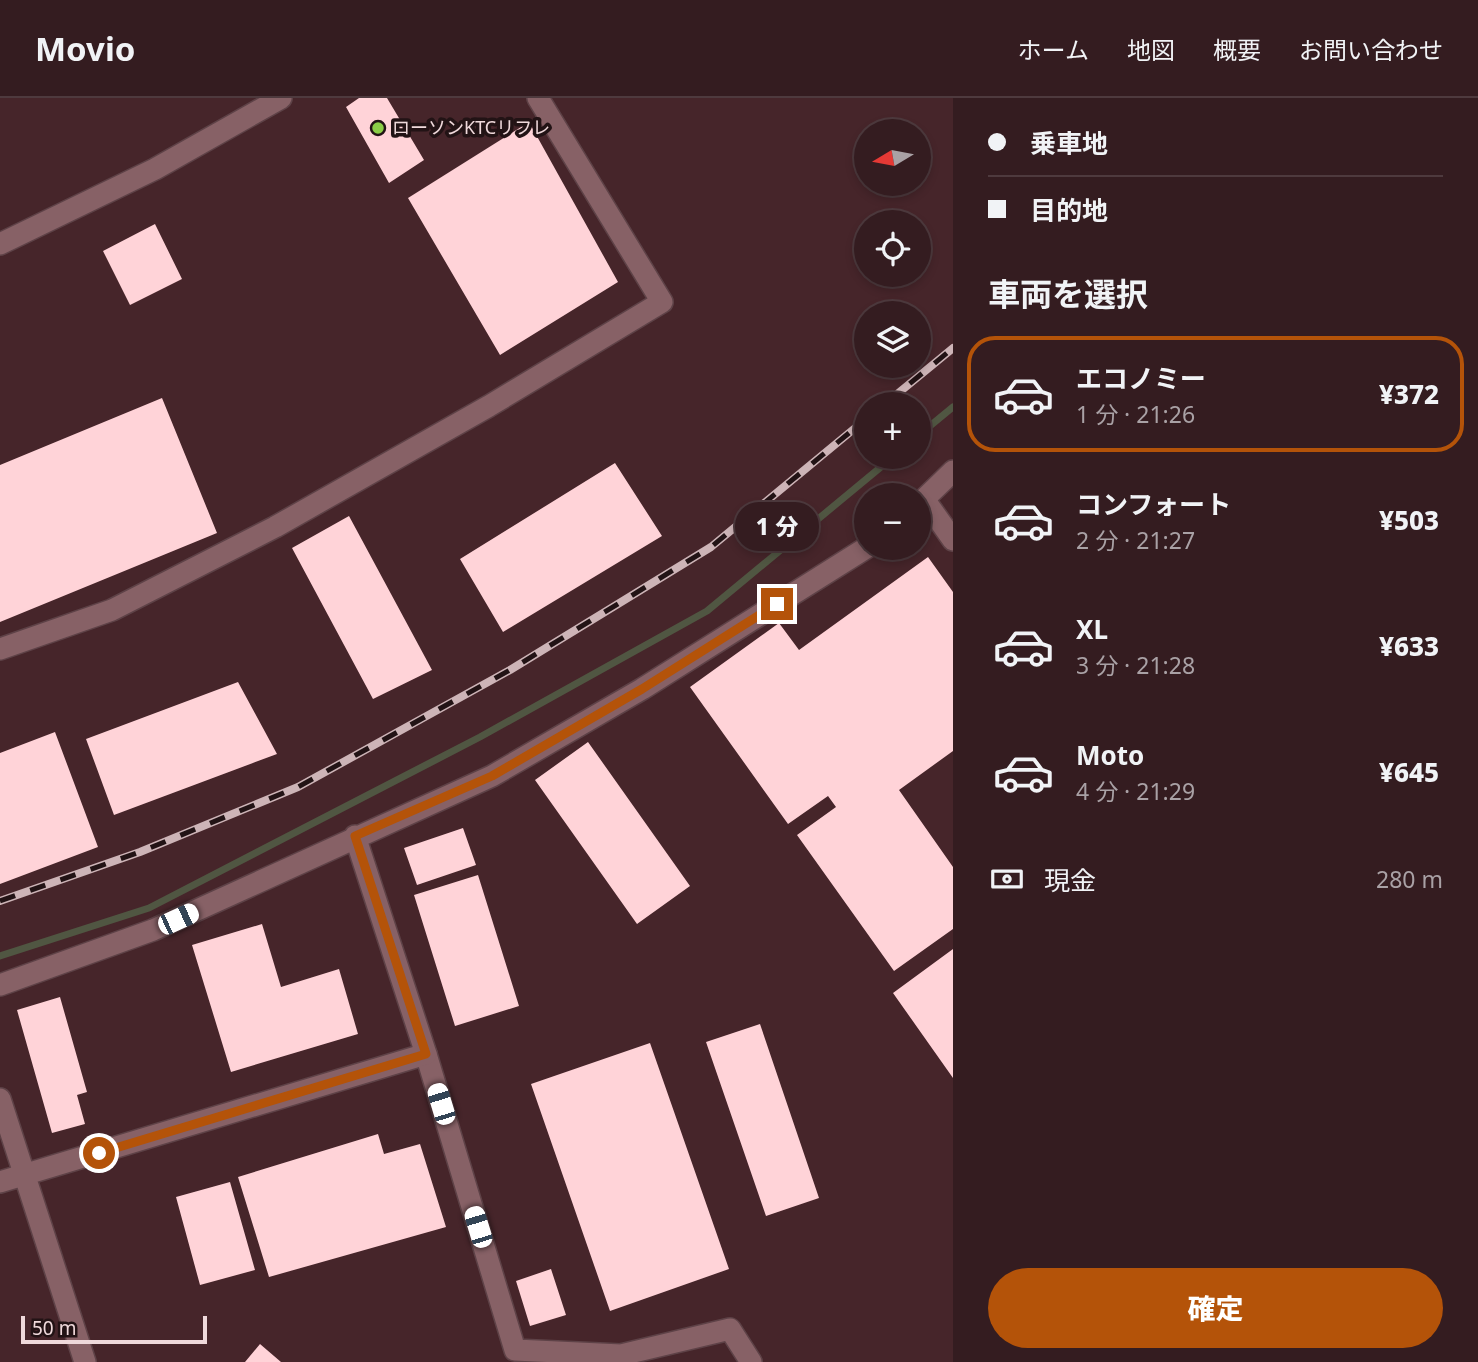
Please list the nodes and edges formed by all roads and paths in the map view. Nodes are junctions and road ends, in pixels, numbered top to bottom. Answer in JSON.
{"nodes":[{"id":1,"x":281,"y":98,"type":"edge"},
{"id":2,"x":538,"y":98,"type":"edge"},
{"id":3,"x":0,"y":244,"type":"edge"},
{"id":4,"x":953,"y":471,"type":"edge"},
{"id":5,"x":931,"y":492,"type":"edge"},
{"id":6,"x":931,"y":513,"type":"edge"},
{"id":7,"x":953,"y":540,"type":"edge"},
{"id":8,"x":854,"y":556,"type":"edge"},
{"id":9,"x":0,"y":649,"type":"edge"},
{"id":10,"x":355,"y":836,"type":"junction"},
{"id":11,"x":0,"y":985,"type":"edge"},
{"id":12,"x":426,"y":1054,"type":"junction"},
{"id":13,"x":0,"y":1099,"type":"edge"},
{"id":14,"x":23,"y":1175,"type":"junction"},
{"id":15,"x":0,"y":1182,"type":"edge"},
{"id":16,"x":83,"y":1362,"type":"edge"},
{"id":17,"x":751,"y":1362,"type":"edge"}],
"edges":[{"from":1,"to":3,"type":"street"},
{"from":2,"to":9,"type":"street"},
{"from":4,"to":5,"type":"street"},
{"from":6,"to":7,"type":"street"},
{"from":8,"to":10,"type":"street"},
{"from":10,"to":11,"type":"street"},
{"from":10,"to":12,"type":"street"},
{"from":12,"to":14,"type":"street"},
{"from":12,"to":17,"type":"street"},
{"from":13,"to":14,"type":"street"},
{"from":14,"to":15,"type":"street"},
{"from":14,"to":16,"type":"street"}]}
